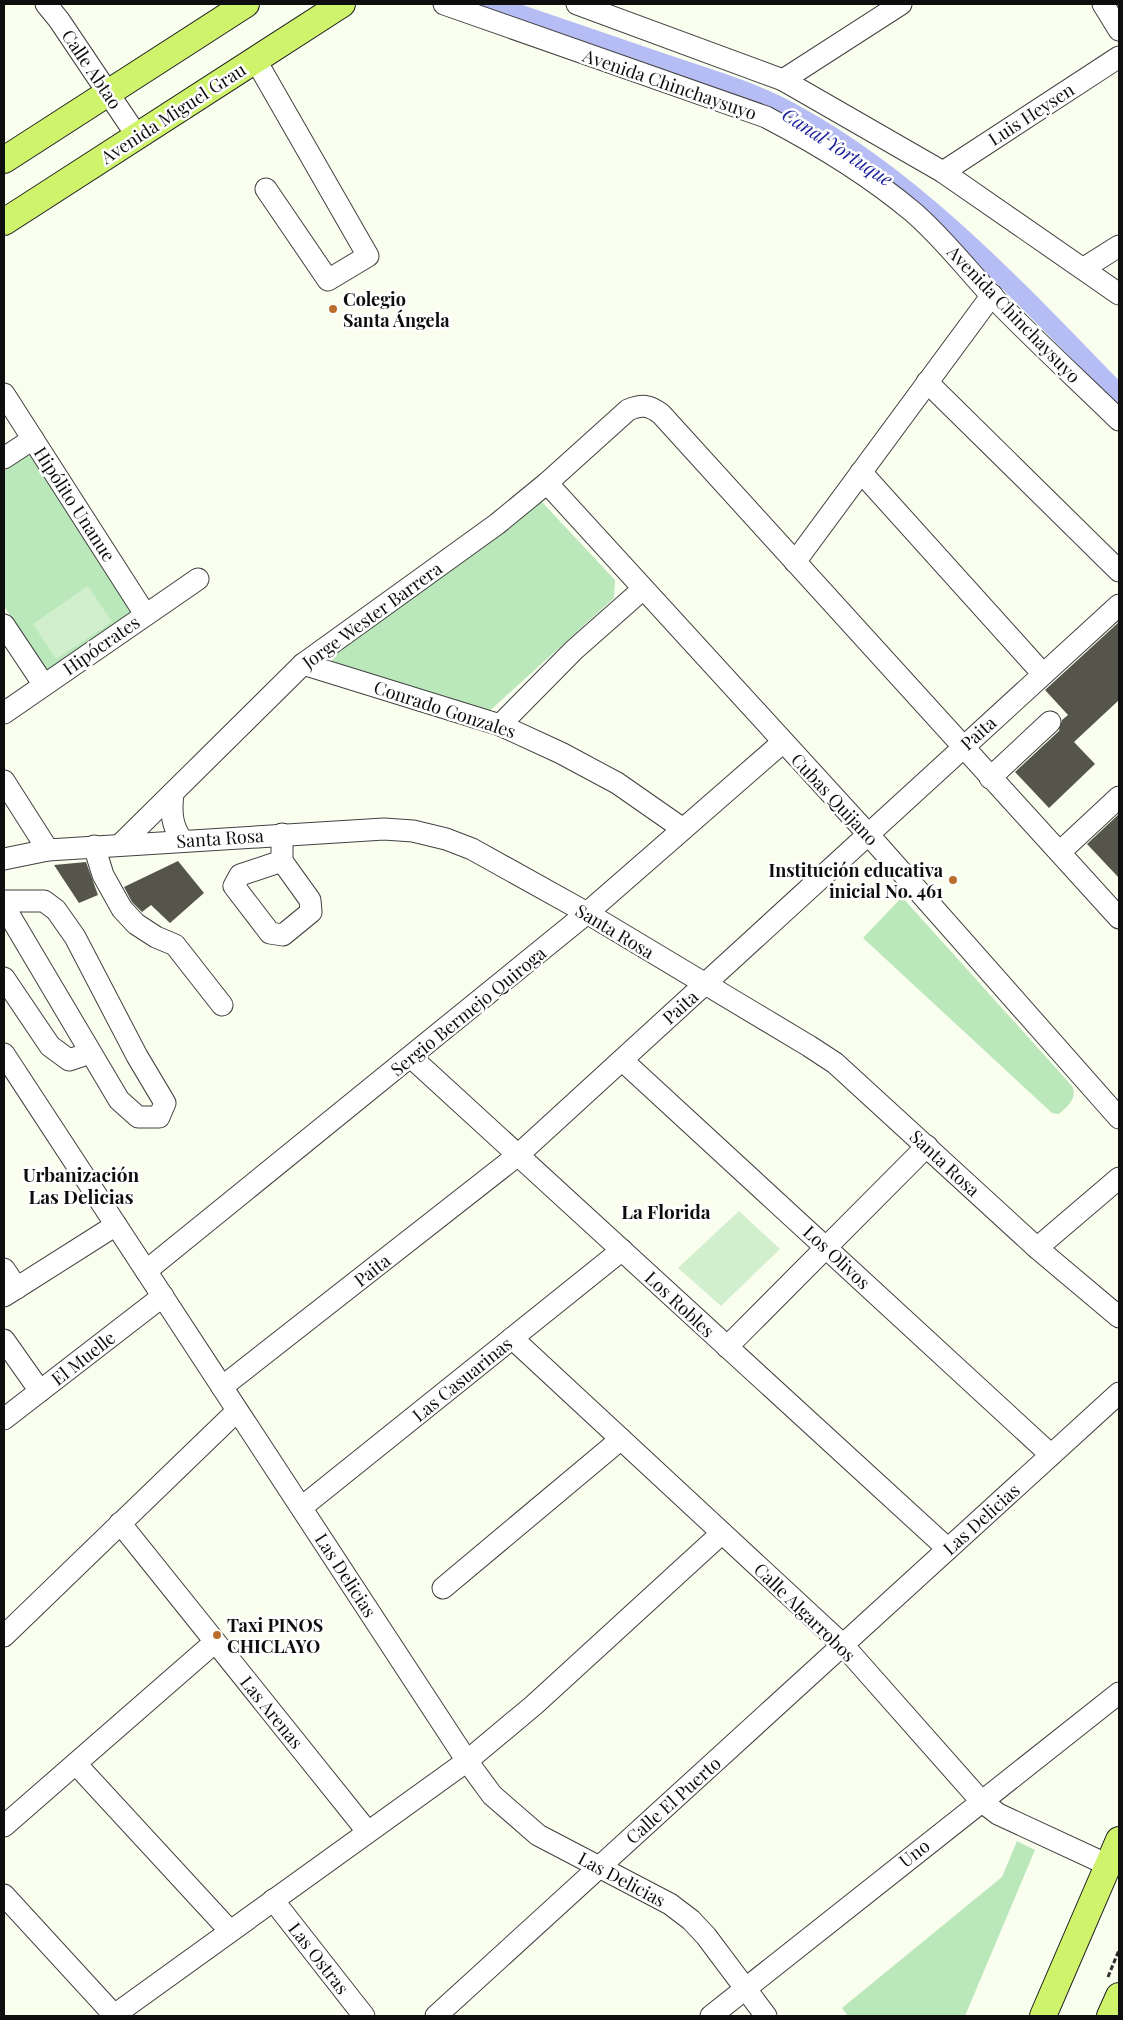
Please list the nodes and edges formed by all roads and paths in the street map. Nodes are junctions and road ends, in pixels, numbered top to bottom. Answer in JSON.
{"nodes":[{"id":1,"x":46,"y":4,"type":"edge"},
{"id":2,"x":246,"y":4,"type":"edge"},
{"id":3,"x":342,"y":4,"type":"edge"},
{"id":4,"x":444,"y":4,"type":"edge"},
{"id":5,"x":577,"y":4,"type":"edge"},
{"id":6,"x":1103,"y":4,"type":"edge"},
{"id":7,"x":895,"y":5,"type":"edge"},
{"id":8,"x":607,"y":8,"type":"edge"},
{"id":9,"x":1119,"y":30,"type":"edge"},
{"id":10,"x":1119,"y":57,"type":"edge"},
{"id":11,"x":256,"y":60,"type":"junction"},
{"id":12,"x":783,"y":80,"type":"junction"},
{"id":13,"x":108,"y":92,"type":"junction"},
{"id":14,"x":137,"y":136,"type":"junction"},
{"id":15,"x":4,"y":160,"type":"edge"},
{"id":16,"x":943,"y":172,"type":"junction"},
{"id":17,"x":266,"y":189,"type":"dead end"},
{"id":18,"x":4,"y":222,"type":"edge"},
{"id":19,"x":1119,"y":246,"type":"edge"},
{"id":20,"x":1084,"y":268,"type":"junction"},
{"id":21,"x":1119,"y":294,"type":"edge"},
{"id":22,"x":992,"y":295,"type":"junction"},
{"id":23,"x":927,"y":382,"type":"junction"},
{"id":24,"x":4,"y":394,"type":"edge"},
{"id":25,"x":1119,"y":420,"type":"edge"},
{"id":26,"x":33,"y":439,"type":"junction"},
{"id":27,"x":4,"y":458,"type":"edge"},
{"id":28,"x":861,"y":472,"type":"junction"},
{"id":29,"x":547,"y":483,"type":"junction"},
{"id":30,"x":795,"y":562,"type":"junction"},
{"id":31,"x":1119,"y":572,"type":"edge"},
{"id":32,"x":198,"y":578,"type":"dead end"},
{"id":33,"x":643,"y":589,"type":"junction"},
{"id":34,"x":1119,"y":605,"type":"edge"},
{"id":35,"x":145,"y":614,"type":"junction"},
{"id":36,"x":4,"y":624,"type":"edge"},
{"id":37,"x":303,"y":664,"type":"junction"},
{"id":38,"x":1043,"y":674,"type":"junction"},
{"id":39,"x":44,"y":685,"type":"junction"},
{"id":40,"x":4,"y":713,"type":"edge"},
{"id":41,"x":1050,"y":722,"type":"dead end"},
{"id":42,"x":500,"y":725,"type":"junction"},
{"id":43,"x":783,"y":742,"type":"junction"},
{"id":44,"x":962,"y":748,"type":"junction"},
{"id":45,"x":990,"y":778,"type":"junction"},
{"id":46,"x":4,"y":781,"type":"edge"},
{"id":47,"x":173,"y":793,"type":"junction"},
{"id":48,"x":1119,"y":797,"type":"edge"},
{"id":49,"x":683,"y":829,"type":"junction"},
{"id":50,"x":282,"y":834,"type":"junction"},
{"id":51,"x":868,"y":834,"type":"junction"},
{"id":52,"x":182,"y":840,"type":"junction"},
{"id":53,"x":121,"y":844,"type":"junction"},
{"id":54,"x":94,"y":846,"type":"junction"},
{"id":55,"x":48,"y":850,"type":"junction"},
{"id":56,"x":1060,"y":852,"type":"junction"},
{"id":57,"x":4,"y":859,"type":"edge"},
{"id":58,"x":282,"y":861,"type":"dead end"},
{"id":59,"x":4,"y":901,"type":"edge"},
{"id":60,"x":4,"y":906,"type":"edge"},
{"id":61,"x":587,"y":913,"type":"junction"},
{"id":62,"x":1119,"y":918,"type":"edge"},
{"id":63,"x":4,"y":978,"type":"edge"},
{"id":64,"x":704,"y":984,"type":"junction"},
{"id":65,"x":222,"y":1005,"type":"dead end"},
{"id":66,"x":90,"y":1053,"type":"junction"},
{"id":67,"x":4,"y":1054,"type":"edge"},
{"id":68,"x":412,"y":1058,"type":"junction"},
{"id":69,"x":622,"y":1060,"type":"junction"},
{"id":70,"x":1119,"y":1118,"type":"edge"},
{"id":71,"x":927,"y":1146,"type":"junction"},
{"id":72,"x":518,"y":1155,"type":"junction"},
{"id":73,"x":1119,"y":1178,"type":"edge"},
{"id":74,"x":116,"y":1225,"type":"junction"},
{"id":75,"x":827,"y":1247,"type":"junction"},
{"id":76,"x":1037,"y":1248,"type":"junction"},
{"id":77,"x":622,"y":1250,"type":"junction"},
{"id":78,"x":4,"y":1268,"type":"edge"},
{"id":79,"x":146,"y":1271,"type":"junction"},
{"id":80,"x":10,"y":1292,"type":"edge"},
{"id":81,"x":163,"y":1296,"type":"junction"},
{"id":82,"x":1119,"y":1317,"type":"edge"},
{"id":83,"x":512,"y":1338,"type":"junction"},
{"id":84,"x":4,"y":1340,"type":"edge"},
{"id":85,"x":727,"y":1347,"type":"junction"},
{"id":86,"x":222,"y":1387,"type":"junction"},
{"id":87,"x":40,"y":1392,"type":"junction"},
{"id":88,"x":1119,"y":1393,"type":"edge"},
{"id":89,"x":237,"y":1411,"type":"junction"},
{"id":90,"x":4,"y":1419,"type":"edge"},
{"id":91,"x":621,"y":1439,"type":"junction"},
{"id":92,"x":1051,"y":1455,"type":"junction"},
{"id":93,"x":302,"y":1507,"type":"junction"},
{"id":94,"x":120,"y":1523,"type":"junction"},
{"id":95,"x":722,"y":1533,"type":"junction"},
{"id":96,"x":948,"y":1549,"type":"junction"},
{"id":97,"x":443,"y":1588,"type":"dead end"},
{"id":98,"x":4,"y":1636,"type":"edge"},
{"id":99,"x":215,"y":1642,"type":"junction"},
{"id":100,"x":843,"y":1645,"type":"junction"},
{"id":101,"x":1119,"y":1693,"type":"edge"},
{"id":102,"x":467,"y":1761,"type":"junction"},
{"id":103,"x":76,"y":1764,"type":"junction"},
{"id":104,"x":981,"y":1800,"type":"junction"},
{"id":105,"x":4,"y":1826,"type":"edge"},
{"id":106,"x":367,"y":1831,"type":"junction"},
{"id":107,"x":1119,"y":1840,"type":"edge"},
{"id":108,"x":1108,"y":1865,"type":"junction"},
{"id":109,"x":599,"y":1868,"type":"junction"},
{"id":110,"x":4,"y":1895,"type":"edge"},
{"id":111,"x":273,"y":1900,"type":"junction"},
{"id":112,"x":230,"y":1931,"type":"junction"},
{"id":113,"x":745,"y":1988,"type":"junction"},
{"id":114,"x":1119,"y":1996,"type":"edge"},
{"id":115,"x":114,"y":2016,"type":"edge"},
{"id":116,"x":364,"y":2016,"type":"edge"},
{"id":117,"x":436,"y":2016,"type":"edge"},
{"id":118,"x":711,"y":2016,"type":"edge"},
{"id":119,"x":766,"y":2016,"type":"edge"},
{"id":120,"x":1043,"y":2016,"type":"edge"},
{"id":121,"x":1110,"y":2016,"type":"edge"}],
"edges":[{"from":1,"to":13,"type":"street","name":"Calle Abtao"},
{"from":2,"to":13,"type":"main road"},
{"from":3,"to":11,"type":"main road","name":"Avenida Miguel Grau"},
{"from":4,"to":22,"type":"street","name":"Avenida Chinchaysuyo"},
{"from":5,"to":8,"type":"street"},
{"from":6,"to":9,"type":"street"},
{"from":7,"to":12,"type":"street"},
{"from":8,"to":12,"type":"street"},
{"from":10,"to":16,"type":"street","name":"Luis Heysen"},
{"from":11,"to":14,"type":"main road","name":"Avenida Miguel Grau"},
{"from":11,"to":17,"type":"street"},
{"from":12,"to":16,"type":"street"},
{"from":13,"to":14,"type":"street","name":"Calle Abtao"},
{"from":13,"to":15,"type":"main road"},
{"from":14,"to":18,"type":"main road","name":"Avenida Miguel Grau"},
{"from":16,"to":20,"type":"street"},
{"from":19,"to":20,"type":"street"},
{"from":20,"to":21,"type":"street"},
{"from":22,"to":23,"type":"street"},
{"from":22,"to":25,"type":"street","name":"Avenida Chinchaysuyo"},
{"from":23,"to":28,"type":"street"},
{"from":23,"to":31,"type":"street"},
{"from":24,"to":26,"type":"street","name":"Hipólito Unanue"},
{"from":26,"to":27,"type":"street"},
{"from":26,"to":35,"type":"street","name":"Hipólito Unanue"},
{"from":28,"to":30,"type":"street"},
{"from":28,"to":38,"type":"street"},
{"from":29,"to":30,"type":"street","name":"Jorge Wester Barrera"},
{"from":29,"to":33,"type":"street","name":"Cubas Quijano"},
{"from":29,"to":37,"type":"street","name":"Jorge Wester Barrera"},
{"from":30,"to":44,"type":"street"},
{"from":32,"to":35,"type":"street","name":"Hipócrates"},
{"from":33,"to":42,"type":"street"},
{"from":33,"to":43,"type":"street","name":"Cubas Quijano"},
{"from":34,"to":38,"type":"street","name":"Paita"},
{"from":35,"to":39,"type":"street","name":"Hipócrates"},
{"from":36,"to":39,"type":"street"},
{"from":37,"to":42,"type":"street","name":"Conrado Gonzales"},
{"from":37,"to":47,"type":"street","name":"Jorge Wester Barrera"},
{"from":38,"to":44,"type":"street","name":"Paita"},
{"from":39,"to":40,"type":"street","name":"Hipócrates"},
{"from":41,"to":45,"type":"street"},
{"from":42,"to":49,"type":"street","name":"Conrado Gonzales"},
{"from":43,"to":49,"type":"street","name":"Sergio Bermejo Quiroga"},
{"from":43,"to":51,"type":"street","name":"Cubas Quijano"},
{"from":44,"to":45,"type":"street"},
{"from":44,"to":51,"type":"street","name":"Paita"},
{"from":45,"to":56,"type":"street"},
{"from":46,"to":55,"type":"street"},
{"from":47,"to":52,"type":"street"},
{"from":47,"to":53,"type":"street","name":"Jorge Wester Barrera"},
{"from":48,"to":56,"type":"street"},
{"from":49,"to":61,"type":"street","name":"Sergio Bermejo Quiroga"},
{"from":50,"to":52,"type":"street","name":"Santa Rosa"},
{"from":50,"to":58,"type":"street"},
{"from":50,"to":61,"type":"street","name":"Santa Rosa"},
{"from":51,"to":64,"type":"street","name":"Paita"},
{"from":51,"to":70,"type":"street","name":"Cubas Quijano"},
{"from":52,"to":53,"type":"street","name":"Santa Rosa"},
{"from":53,"to":54,"type":"street","name":"Santa Rosa"},
{"from":54,"to":55,"type":"street","name":"Santa Rosa"},
{"from":54,"to":65,"type":"street"},
{"from":55,"to":57,"type":"street","name":"Santa Rosa"},
{"from":56,"to":62,"type":"street"},
{"from":59,"to":66,"type":"street"},
{"from":60,"to":66,"type":"street"},
{"from":61,"to":64,"type":"street","name":"Santa Rosa"},
{"from":61,"to":68,"type":"street","name":"Sergio Bermejo Quiroga"},
{"from":63,"to":66,"type":"street"},
{"from":64,"to":69,"type":"street","name":"Paita"},
{"from":64,"to":71,"type":"street","name":"Santa Rosa"},
{"from":67,"to":74,"type":"street","name":"Las Delicias"},
{"from":68,"to":72,"type":"street","name":"Los Robles"},
{"from":68,"to":79,"type":"street","name":"Sergio Bermejo Quiroga"},
{"from":69,"to":72,"type":"street","name":"Paita"},
{"from":69,"to":75,"type":"street","name":"Los Olivos"},
{"from":71,"to":75,"type":"street"},
{"from":71,"to":76,"type":"street","name":"Santa Rosa"},
{"from":72,"to":77,"type":"street","name":"Los Robles"},
{"from":72,"to":86,"type":"street","name":"Paita"},
{"from":73,"to":76,"type":"street"},
{"from":74,"to":79,"type":"street","name":"Las Delicias"},
{"from":74,"to":80,"type":"street"},
{"from":75,"to":85,"type":"street"},
{"from":75,"to":92,"type":"street","name":"Los Olivos"},
{"from":76,"to":82,"type":"street","name":"Santa Rosa"},
{"from":77,"to":83,"type":"street","name":"Las Casuarinas"},
{"from":77,"to":85,"type":"street","name":"Los Robles"},
{"from":78,"to":80,"type":"street"},
{"from":79,"to":81,"type":"street","name":"Las Delicias"},
{"from":81,"to":86,"type":"street","name":"Las Delicias"},
{"from":81,"to":87,"type":"street","name":"El Muelle"},
{"from":83,"to":91,"type":"street","name":"Calle Algarrobos"},
{"from":83,"to":93,"type":"street","name":"Las Casuarinas"},
{"from":84,"to":87,"type":"street"},
{"from":85,"to":96,"type":"street","name":"Los Robles"},
{"from":86,"to":89,"type":"street","name":"Las Delicias"},
{"from":87,"to":90,"type":"street","name":"El Muelle"},
{"from":88,"to":92,"type":"street","name":"Las Delicias"},
{"from":89,"to":93,"type":"street","name":"Las Delicias"},
{"from":89,"to":94,"type":"street"},
{"from":91,"to":95,"type":"street","name":"Calle Algarrobos"},
{"from":91,"to":97,"type":"street"},
{"from":92,"to":96,"type":"street","name":"Las Delicias"},
{"from":93,"to":102,"type":"street","name":"Las Delicias"},
{"from":94,"to":98,"type":"street"},
{"from":94,"to":99,"type":"street","name":"Las Arenas"},
{"from":95,"to":100,"type":"street","name":"Calle Algarrobos"},
{"from":95,"to":102,"type":"street"},
{"from":96,"to":100,"type":"street","name":"Las Delicias"},
{"from":99,"to":103,"type":"street"},
{"from":99,"to":106,"type":"street","name":"Las Arenas"},
{"from":100,"to":104,"type":"street","name":"Calle Algarrobos"},
{"from":100,"to":109,"type":"street","name":"Calle El Puerto"},
{"from":101,"to":104,"type":"street","name":"Uno"},
{"from":102,"to":106,"type":"street"},
{"from":102,"to":109,"type":"street","name":"Las Delicias"},
{"from":103,"to":105,"type":"street"},
{"from":103,"to":112,"type":"street"},
{"from":104,"to":108,"type":"street","name":"Calle Algarrobos"},
{"from":104,"to":113,"type":"street","name":"Uno"},
{"from":106,"to":111,"type":"street"},
{"from":107,"to":108,"type":"main road"},
{"from":108,"to":120,"type":"main road"},
{"from":109,"to":113,"type":"street","name":"Las Delicias"},
{"from":109,"to":117,"type":"street","name":"Calle El Puerto"},
{"from":110,"to":115,"type":"street"},
{"from":111,"to":112,"type":"street"},
{"from":111,"to":116,"type":"street","name":"Las Ostras"},
{"from":112,"to":115,"type":"street"},
{"from":113,"to":118,"type":"street","name":"Uno"},
{"from":113,"to":119,"type":"street","name":"Las Delicias"},
{"from":114,"to":121,"type":"main road"}]}
